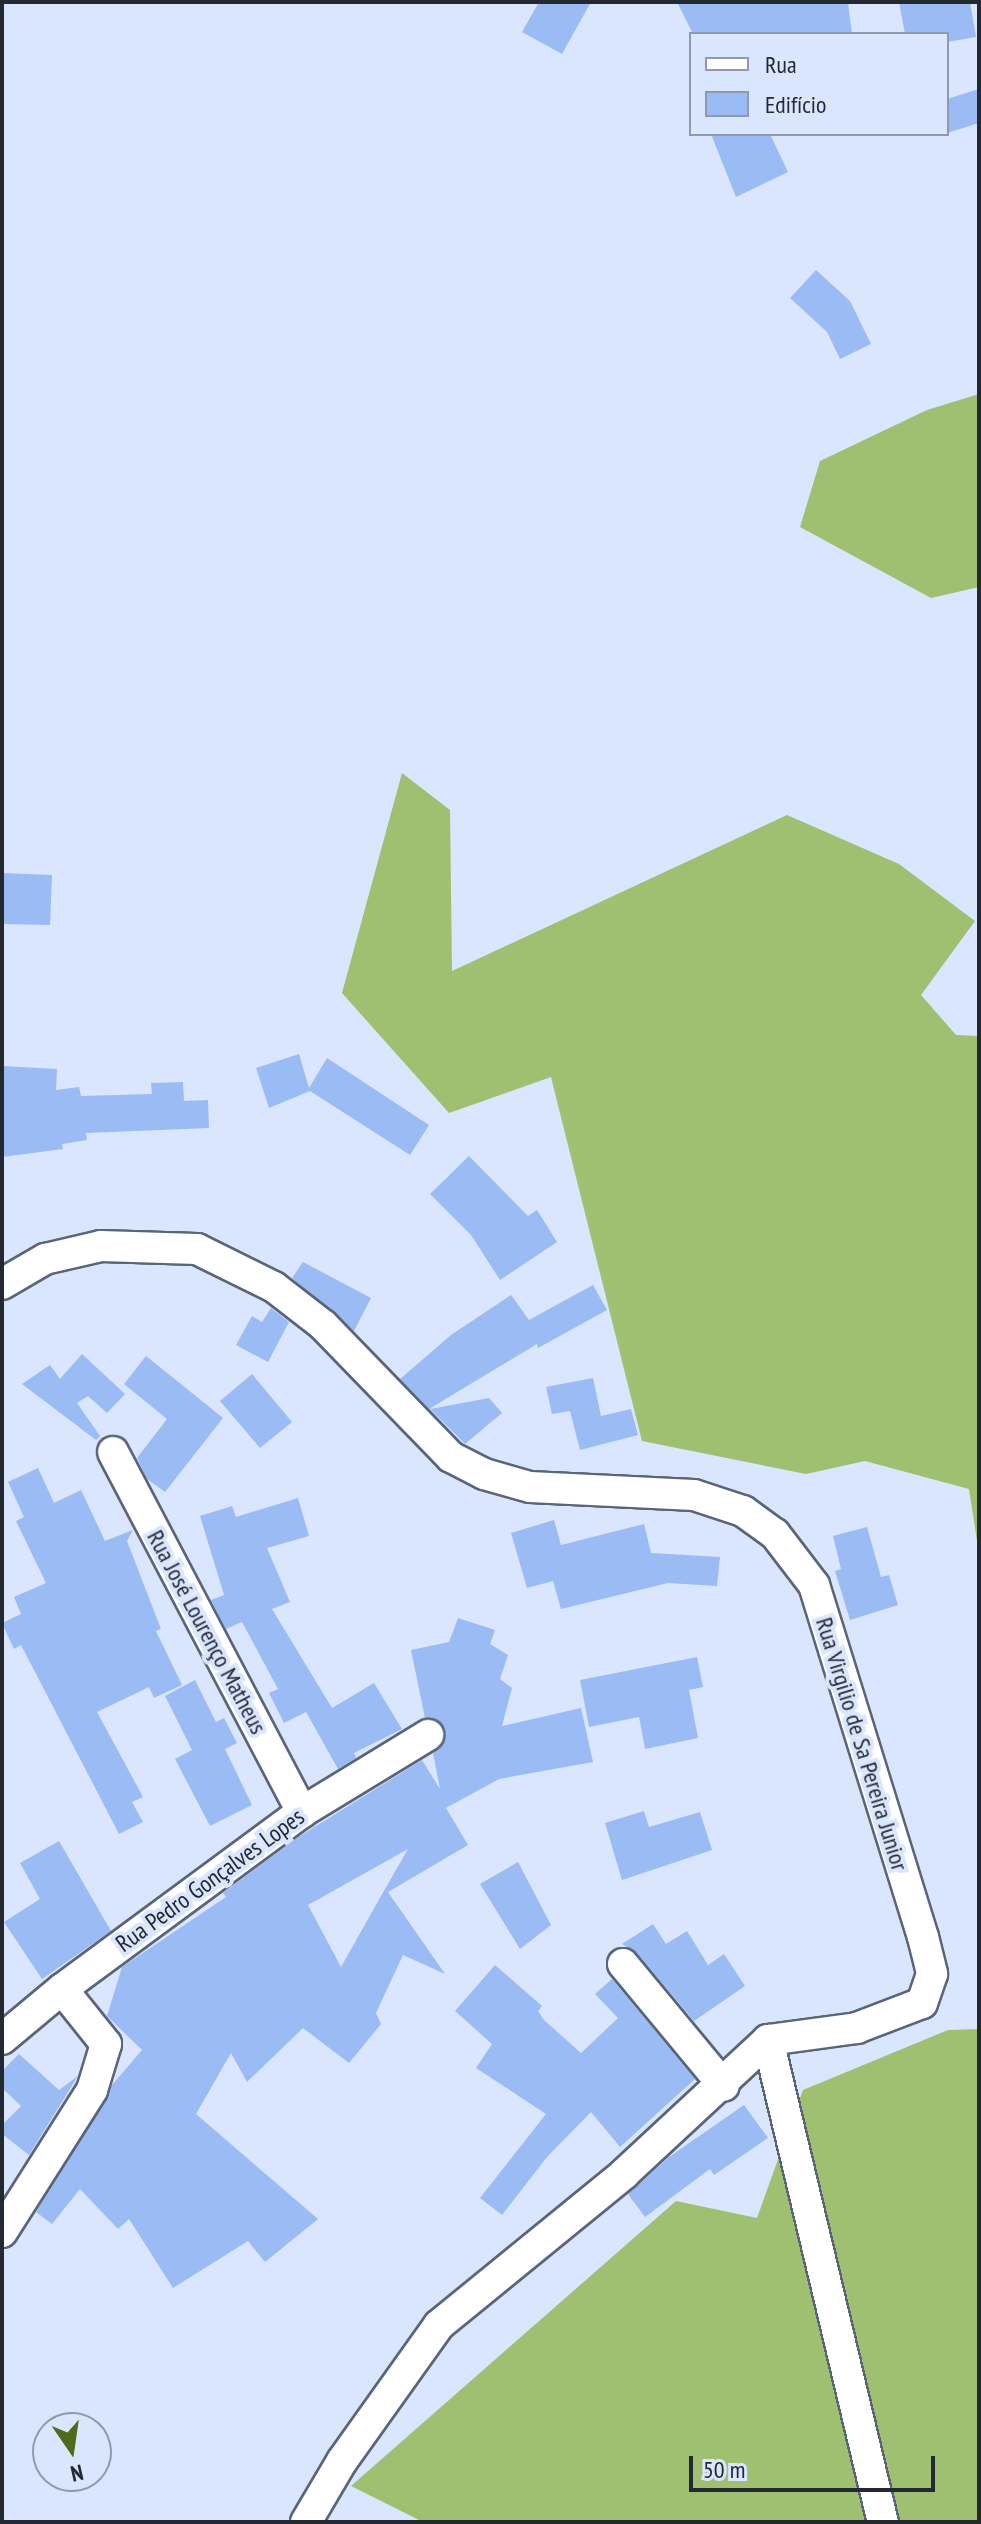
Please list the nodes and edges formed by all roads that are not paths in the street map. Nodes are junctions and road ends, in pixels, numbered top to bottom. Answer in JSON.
{"nodes":[{"id":1,"x":2,"y":1284,"type":"edge"},
{"id":2,"x":113,"y":1452,"type":"dead end"},
{"id":3,"x":428,"y":1735,"type":"dead end"},
{"id":4,"x":302,"y":1812,"type":"junction"},
{"id":5,"x":623,"y":1964,"type":"dead end"},
{"id":6,"x":62,"y":1989,"type":"junction"},
{"id":7,"x":2,"y":2039,"type":"edge"},
{"id":8,"x":768,"y":2040,"type":"junction"},
{"id":9,"x":724,"y":2086,"type":"junction"},
{"id":10,"x":2,"y":2232,"type":"edge"},
{"id":11,"x":306,"y":2522,"type":"edge"},
{"id":12,"x":883,"y":2522,"type":"edge"}],
"edges":[{"from":1,"to":8,"type":"street","name":"Rua Virgilio de Sa Pereira Junior"},
{"from":2,"to":4,"type":"street","name":"Rua José Lourenço Matheus"},
{"from":3,"to":4,"type":"street","name":"Rua Pedro Gonçalves Lopes"},
{"from":4,"to":6,"type":"street","name":"Rua Pedro Gonçalves Lopes"},
{"from":5,"to":9,"type":"street"},
{"from":6,"to":7,"type":"street","name":"Rua Pedro Gonçalves Lopes"},
{"from":6,"to":10,"type":"street"},
{"from":8,"to":9,"type":"street"},
{"from":8,"to":12,"type":"street"},
{"from":9,"to":11,"type":"street"}]}
